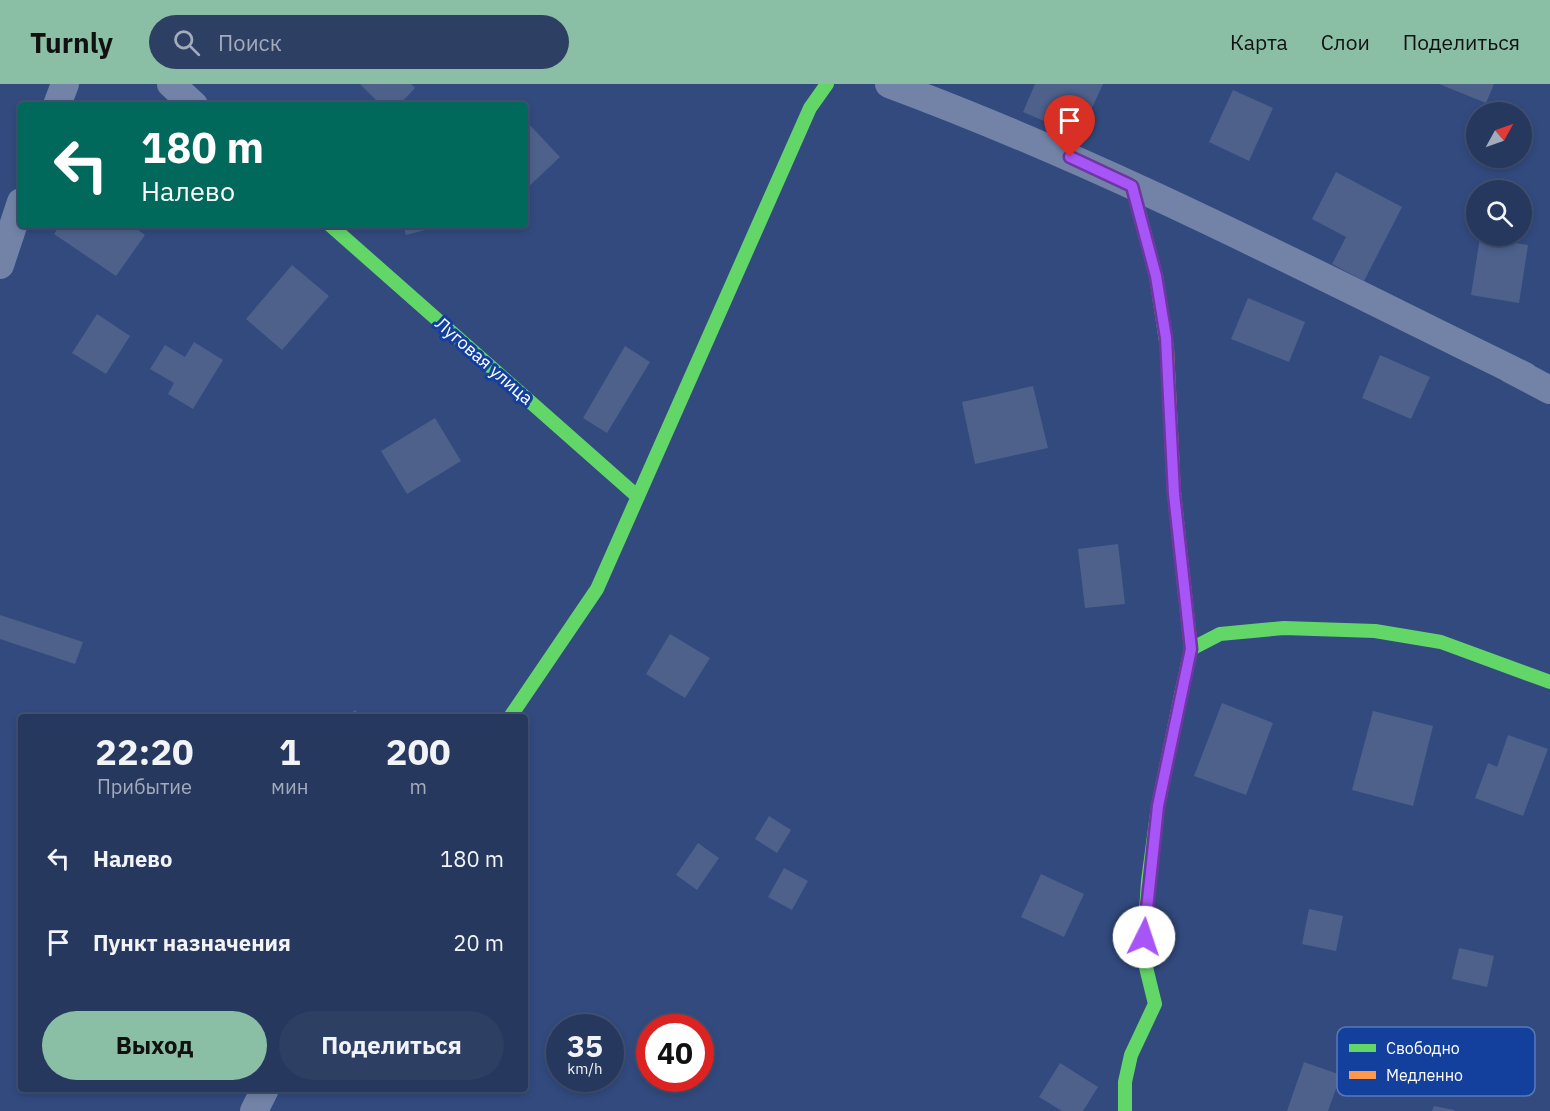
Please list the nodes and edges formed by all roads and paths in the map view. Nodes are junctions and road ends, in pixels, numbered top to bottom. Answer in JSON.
{"nodes":[{"id":1,"x":65,"y":84,"type":"edge"},
{"id":2,"x":171,"y":84,"type":"edge"},
{"id":3,"x":827,"y":84,"type":"edge"},
{"id":4,"x":889,"y":84,"type":"edge"},
{"id":5,"x":58,"y":102,"type":"edge"},
{"id":6,"x":191,"y":102,"type":"edge"},
{"id":7,"x":1132,"y":186,"type":"junction"},
{"id":8,"x":18,"y":211,"type":"edge"},
{"id":9,"x":333,"y":228,"type":"edge"},
{"id":10,"x":0,"y":265,"type":"edge"},
{"id":11,"x":1550,"y":390,"type":"edge"},
{"id":12,"x":638,"y":497,"type":"junction"},
{"id":13,"x":1191,"y":649,"type":"junction"},
{"id":14,"x":1550,"y":682,"type":"edge"},
{"id":15,"x":512,"y":714,"type":"edge"},
{"id":16,"x":264,"y":1092,"type":"edge"},
{"id":17,"x":254,"y":1111,"type":"edge"},
{"id":18,"x":1125,"y":1111,"type":"edge"}],
"edges":[{"from":1,"to":5,"type":"street"},
{"from":2,"to":6,"type":"street"},
{"from":3,"to":12,"type":"street"},
{"from":4,"to":7,"type":"street"},
{"from":7,"to":11,"type":"street"},
{"from":7,"to":13,"type":"street"},
{"from":8,"to":10,"type":"street"},
{"from":9,"to":12,"type":"street","name":"Луговая улица"},
{"from":12,"to":15,"type":"street"},
{"from":13,"to":14,"type":"street"},
{"from":13,"to":18,"type":"street"},
{"from":16,"to":17,"type":"street"}]}
